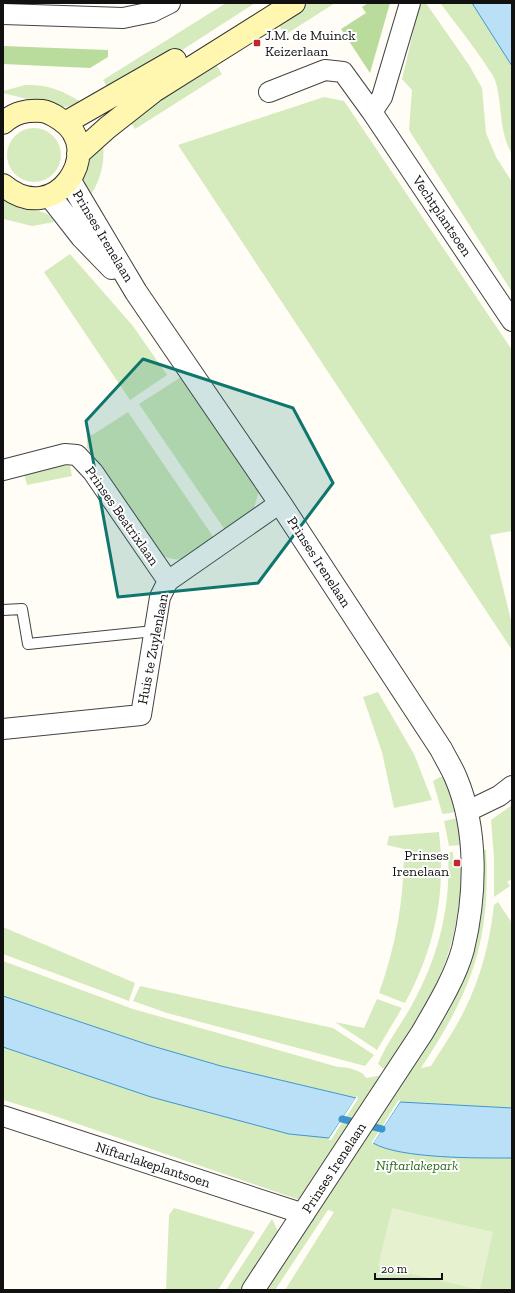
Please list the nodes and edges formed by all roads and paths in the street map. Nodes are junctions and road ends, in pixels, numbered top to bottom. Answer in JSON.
{"nodes":[{"id":1,"x":170,"y":3,"type":"edge"},
{"id":2,"x":266,"y":3,"type":"edge"},
{"id":3,"x":294,"y":3,"type":"edge"},
{"id":4,"x":410,"y":3,"type":"edge"},
{"id":5,"x":3,"y":14,"type":"edge"},
{"id":6,"x":269,"y":92,"type":"dead end"},
{"id":7,"x":372,"y":112,"type":"junction"},
{"id":8,"x":5,"y":116,"type":"edge"},
{"id":9,"x":66,"y":123,"type":"junction"},
{"id":10,"x":78,"y":154,"type":"junction"},
{"id":11,"x":70,"y":181,"type":"junction"},
{"id":12,"x":3,"y":185,"type":"edge"},
{"id":13,"x":50,"y":196,"type":"junction"},
{"id":14,"x":136,"y":292,"type":"junction"},
{"id":15,"x":512,"y":321,"type":"edge"},
{"id":16,"x":3,"y":470,"type":"edge"},
{"id":17,"x":280,"y":503,"type":"junction"},
{"id":18,"x":168,"y":581,"type":"junction"},
{"id":19,"x":3,"y":610,"type":"edge"},
{"id":20,"x":154,"y":631,"type":"junction"},
{"id":21,"x":3,"y":729,"type":"edge"},
{"id":22,"x":512,"y":786,"type":"edge"},
{"id":23,"x":466,"y":812,"type":"junction"},
{"id":24,"x":3,"y":1116,"type":"edge"},
{"id":25,"x":304,"y":1214,"type":"junction"},
{"id":26,"x":252,"y":1290,"type":"edge"}],
"edges":[{"from":1,"to":5,"type":"street"},
{"from":2,"to":9,"type":"main road"},
{"from":3,"to":10,"type":"main road"},
{"from":4,"to":7,"type":"street"},
{"from":6,"to":7,"type":"street","name":"Vechtplantsoen"},
{"from":7,"to":15,"type":"street","name":"Vechtplantsoen"},
{"from":8,"to":9,"type":"main road"},
{"from":9,"to":10,"type":"main road"},
{"from":10,"to":11,"type":"main road"},
{"from":11,"to":13,"type":"main road"},
{"from":11,"to":14,"type":"street","name":"Prinses Irenelaan"},
{"from":12,"to":13,"type":"main road"},
{"from":13,"to":14,"type":"street","name":"Prinses Irenelaan"},
{"from":14,"to":17,"type":"street","name":"Prinses Irenelaan"},
{"from":16,"to":18,"type":"street","name":"Prinses Beatrixlaan"},
{"from":17,"to":18,"type":"street","name":"Huis te Zuylenlaan"},
{"from":17,"to":23,"type":"street","name":"Prinses Irenelaan"},
{"from":18,"to":20,"type":"street","name":"Huis te Zuylenlaan"},
{"from":19,"to":20,"type":"lane"},
{"from":20,"to":21,"type":"street","name":"Huis te Zuylenlaan"},
{"from":22,"to":23,"type":"street"},
{"from":23,"to":25,"type":"street","name":"Prinses Irenelaan"},
{"from":24,"to":25,"type":"street","name":"Niftarlakeplantsoen"},
{"from":25,"to":26,"type":"street","name":"Prinses Irenelaan"}]}
